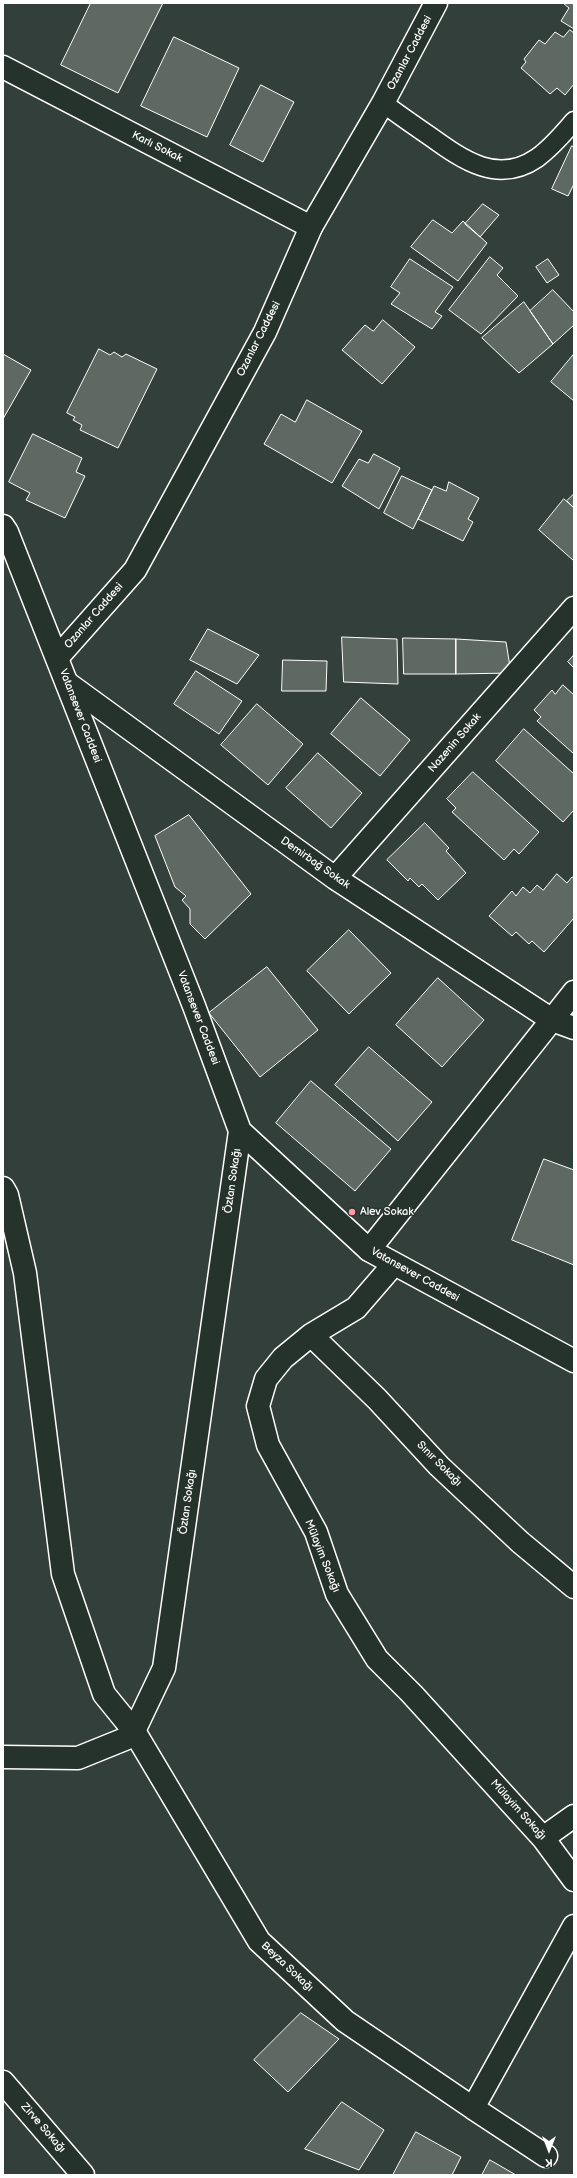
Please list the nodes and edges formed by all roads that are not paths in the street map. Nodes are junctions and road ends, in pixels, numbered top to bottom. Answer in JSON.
{"nodes":[{"id":1,"x":436,"y":3,"type":"edge"},
{"id":2,"x":3,"y":67,"type":"edge"},
{"id":3,"x":383,"y":103,"type":"junction"},
{"id":4,"x":574,"y":121,"type":"edge"},
{"id":5,"x":311,"y":226,"type":"junction"},
{"id":6,"x":3,"y":526,"type":"edge"},
{"id":7,"x":574,"y":608,"type":"edge"},
{"id":8,"x":57,"y":658,"type":"junction"},
{"id":9,"x":67,"y":683,"type":"junction"},
{"id":10,"x":335,"y":878,"type":"junction"},
{"id":11,"x":574,"y":992,"type":"edge"},
{"id":12,"x":552,"y":1020,"type":"junction"},
{"id":13,"x":574,"y":1028,"type":"edge"},
{"id":14,"x":240,"y":1131,"type":"junction"},
{"id":15,"x":3,"y":1188,"type":"edge"},
{"id":16,"x":369,"y":1250,"type":"junction"},
{"id":17,"x":394,"y":1264,"type":"junction"},
{"id":18,"x":311,"y":1335,"type":"junction"},
{"id":19,"x":574,"y":1361,"type":"edge"},
{"id":20,"x":574,"y":1587,"type":"edge"},
{"id":21,"x":134,"y":1731,"type":"junction"},
{"id":22,"x":3,"y":1757,"type":"edge"},
{"id":23,"x":574,"y":1816,"type":"edge"},
{"id":24,"x":543,"y":1838,"type":"junction"},
{"id":25,"x":574,"y":1880,"type":"edge"},
{"id":26,"x":574,"y":1926,"type":"edge"},
{"id":27,"x":3,"y":2082,"type":"edge"},
{"id":28,"x":473,"y":2108,"type":"junction"},
{"id":29,"x":546,"y":2156,"type":"dead end"},
{"id":30,"x":83,"y":2175,"type":"edge"}],
"edges":[{"from":1,"to":3,"type":"street","name":"Ozanlar Caddesi"},
{"from":2,"to":5,"type":"street","name":"Karlı Sokak"},
{"from":3,"to":4,"type":"lane"},
{"from":3,"to":5,"type":"street","name":"Ozanlar Caddesi"},
{"from":5,"to":8,"type":"street","name":"Ozanlar Caddesi"},
{"from":6,"to":8,"type":"street","name":"Vatansever Caddesi"},
{"from":7,"to":10,"type":"street","name":"Nazenin Sokak"},
{"from":8,"to":9,"type":"street","name":"Vatansever Caddesi"},
{"from":9,"to":10,"type":"street","name":"Demirbağ Sokak"},
{"from":9,"to":14,"type":"street","name":"Vatansever Caddesi"},
{"from":10,"to":12,"type":"street","name":"Demirbağ Sokak"},
{"from":11,"to":12,"type":"street"},
{"from":12,"to":13,"type":"street","name":"Demirbağ Sokak"},
{"from":12,"to":16,"type":"street"},
{"from":14,"to":16,"type":"street","name":"Vatansever Caddesi"},
{"from":14,"to":21,"type":"street","name":"Öztan Sokağı"},
{"from":15,"to":21,"type":"street","name":"Beyza Sokağı"},
{"from":16,"to":17,"type":"street","name":"Vatansever Caddesi"},
{"from":17,"to":18,"type":"street","name":"Mülayim Sokağı"},
{"from":17,"to":19,"type":"street","name":"Vatansever Caddesi"},
{"from":18,"to":20,"type":"street","name":"Sınır Sokağı"},
{"from":18,"to":24,"type":"street","name":"Mülayim Sokağı"},
{"from":21,"to":22,"type":"street"},
{"from":21,"to":28,"type":"street","name":"Beyza Sokağı"},
{"from":23,"to":24,"type":"street"},
{"from":24,"to":25,"type":"street","name":"Mülayim Sokağı"},
{"from":26,"to":28,"type":"street"},
{"from":27,"to":30,"type":"street","name":"Zirve Sokağı"},
{"from":28,"to":29,"type":"street","name":"Beyza Sokağı"}]}
